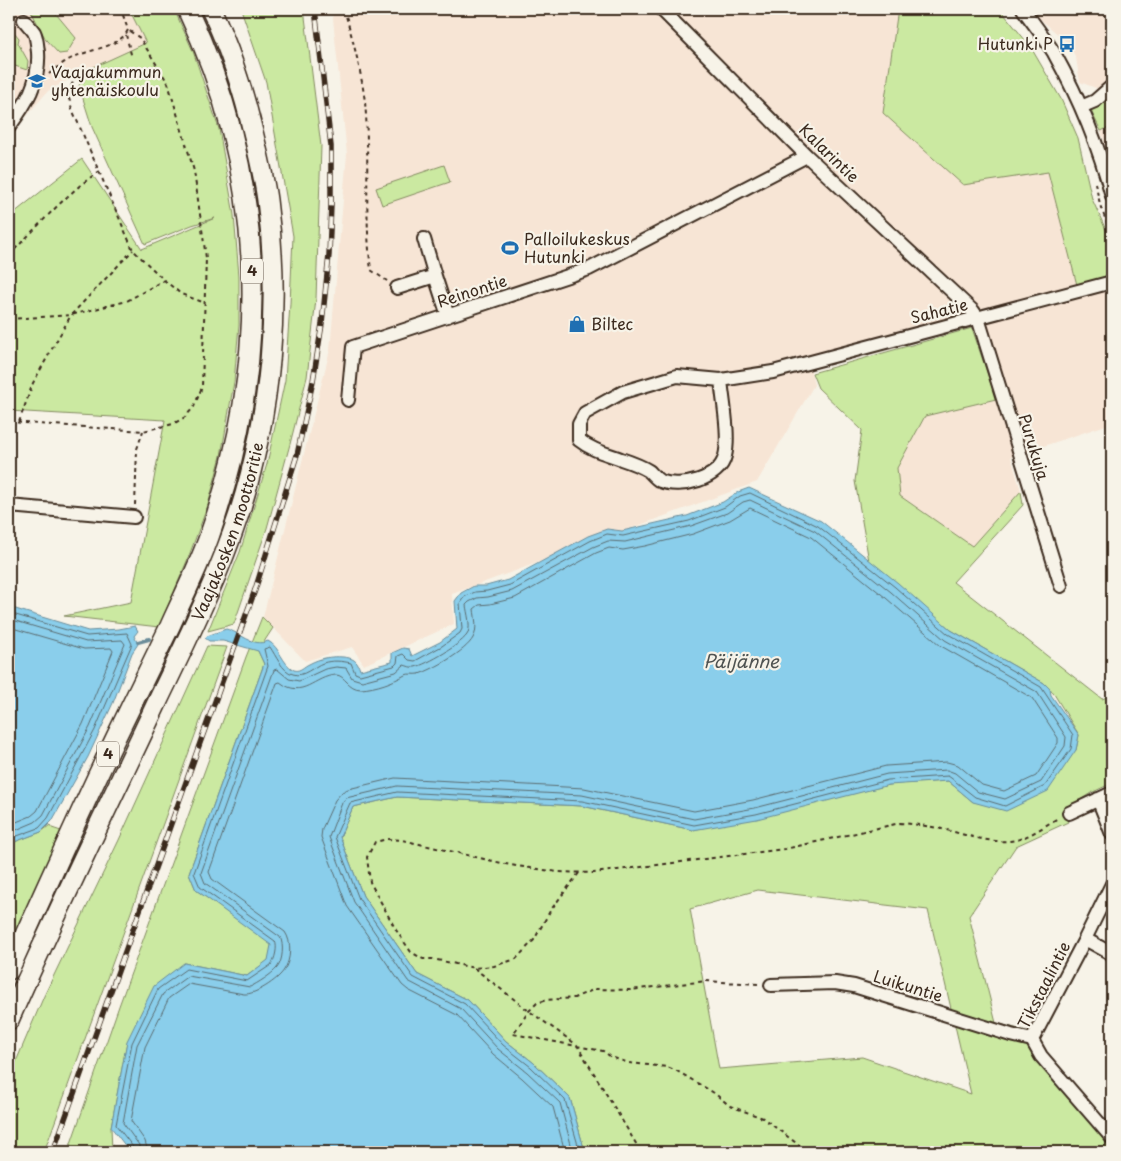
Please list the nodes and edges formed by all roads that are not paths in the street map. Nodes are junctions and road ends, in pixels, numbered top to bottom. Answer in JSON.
{"nodes":[{"id":1,"x":188,"y":9,"type":"edge"},
{"id":2,"x":211,"y":9,"type":"edge"},
{"id":3,"x":660,"y":9,"type":"edge"},
{"id":4,"x":1023,"y":9,"type":"edge"},
{"id":5,"x":24,"y":20,"type":"dead end"},
{"id":6,"x":1109,"y":89,"type":"edge"},
{"id":7,"x":1081,"y":108,"type":"junction"},
{"id":8,"x":9,"y":127,"type":"edge"},
{"id":9,"x":807,"y":156,"type":"junction"},
{"id":10,"x":1112,"y":196,"type":"edge"},
{"id":11,"x":424,"y":239,"type":"dead end"},
{"id":12,"x":435,"y":276,"type":"junction"},
{"id":13,"x":1112,"y":282,"type":"edge"},
{"id":14,"x":397,"y":288,"type":"dead end"},
{"id":15,"x":448,"y":316,"type":"junction"},
{"id":16,"x":978,"y":318,"type":"junction"},
{"id":17,"x":721,"y":380,"type":"junction"},
{"id":18,"x":348,"y":400,"type":"dead end"},
{"id":19,"x":9,"y":506,"type":"edge"},
{"id":20,"x":134,"y":517,"type":"road end"},
{"id":21,"x":1061,"y":586,"type":"dead end"},
{"id":22,"x":1112,"y":793,"type":"edge"},
{"id":23,"x":1098,"y":799,"type":"junction"},
{"id":24,"x":1069,"y":813,"type":"road end"},
{"id":25,"x":1112,"y":834,"type":"edge"},
{"id":26,"x":1112,"y":884,"type":"edge"},
{"id":27,"x":1085,"y":939,"type":"junction"},
{"id":28,"x":1112,"y":954,"type":"edge"},
{"id":29,"x":9,"y":970,"type":"edge"},
{"id":30,"x":771,"y":985,"type":"road end"},
{"id":31,"x":9,"y":1020,"type":"edge"},
{"id":32,"x":1032,"y":1040,"type":"junction"},
{"id":33,"x":1112,"y":1138,"type":"edge"}],
"edges":[{"from":1,"to":29,"type":"highway","name":"Vaajakosken moottoritie","number":"4"},
{"from":2,"to":31,"type":"highway","name":"Vaajakosken moottoritie","number":"4"},
{"from":3,"to":9,"type":"street","name":"Kalarintie"},
{"from":4,"to":7,"type":"street"},
{"from":5,"to":8,"type":"street"},
{"from":6,"to":7,"type":"street"},
{"from":7,"to":10,"type":"street"},
{"from":9,"to":15,"type":"street","name":"Reinontie"},
{"from":9,"to":16,"type":"street","name":"Kalarintie"},
{"from":11,"to":12,"type":"street"},
{"from":12,"to":14,"type":"street"},
{"from":12,"to":15,"type":"street"},
{"from":13,"to":16,"type":"street","name":"Sahatie"},
{"from":15,"to":18,"type":"street","name":"Reinontie"},
{"from":16,"to":17,"type":"street","name":"Sahatie"},
{"from":16,"to":21,"type":"street","name":"Purukuja"},
{"from":17,"to":17,"type":"street","name":"Sahatie"},
{"from":19,"to":20,"type":"street"},
{"from":22,"to":23,"type":"street"},
{"from":23,"to":24,"type":"street"},
{"from":23,"to":25,"type":"street"},
{"from":26,"to":27,"type":"street","name":"Tikstaalintie"},
{"from":27,"to":28,"type":"street"},
{"from":27,"to":32,"type":"street","name":"Tikstaalintie"},
{"from":30,"to":32,"type":"street","name":"Luikuntie"},
{"from":32,"to":33,"type":"street","name":"Tikstaalintie"}]}
